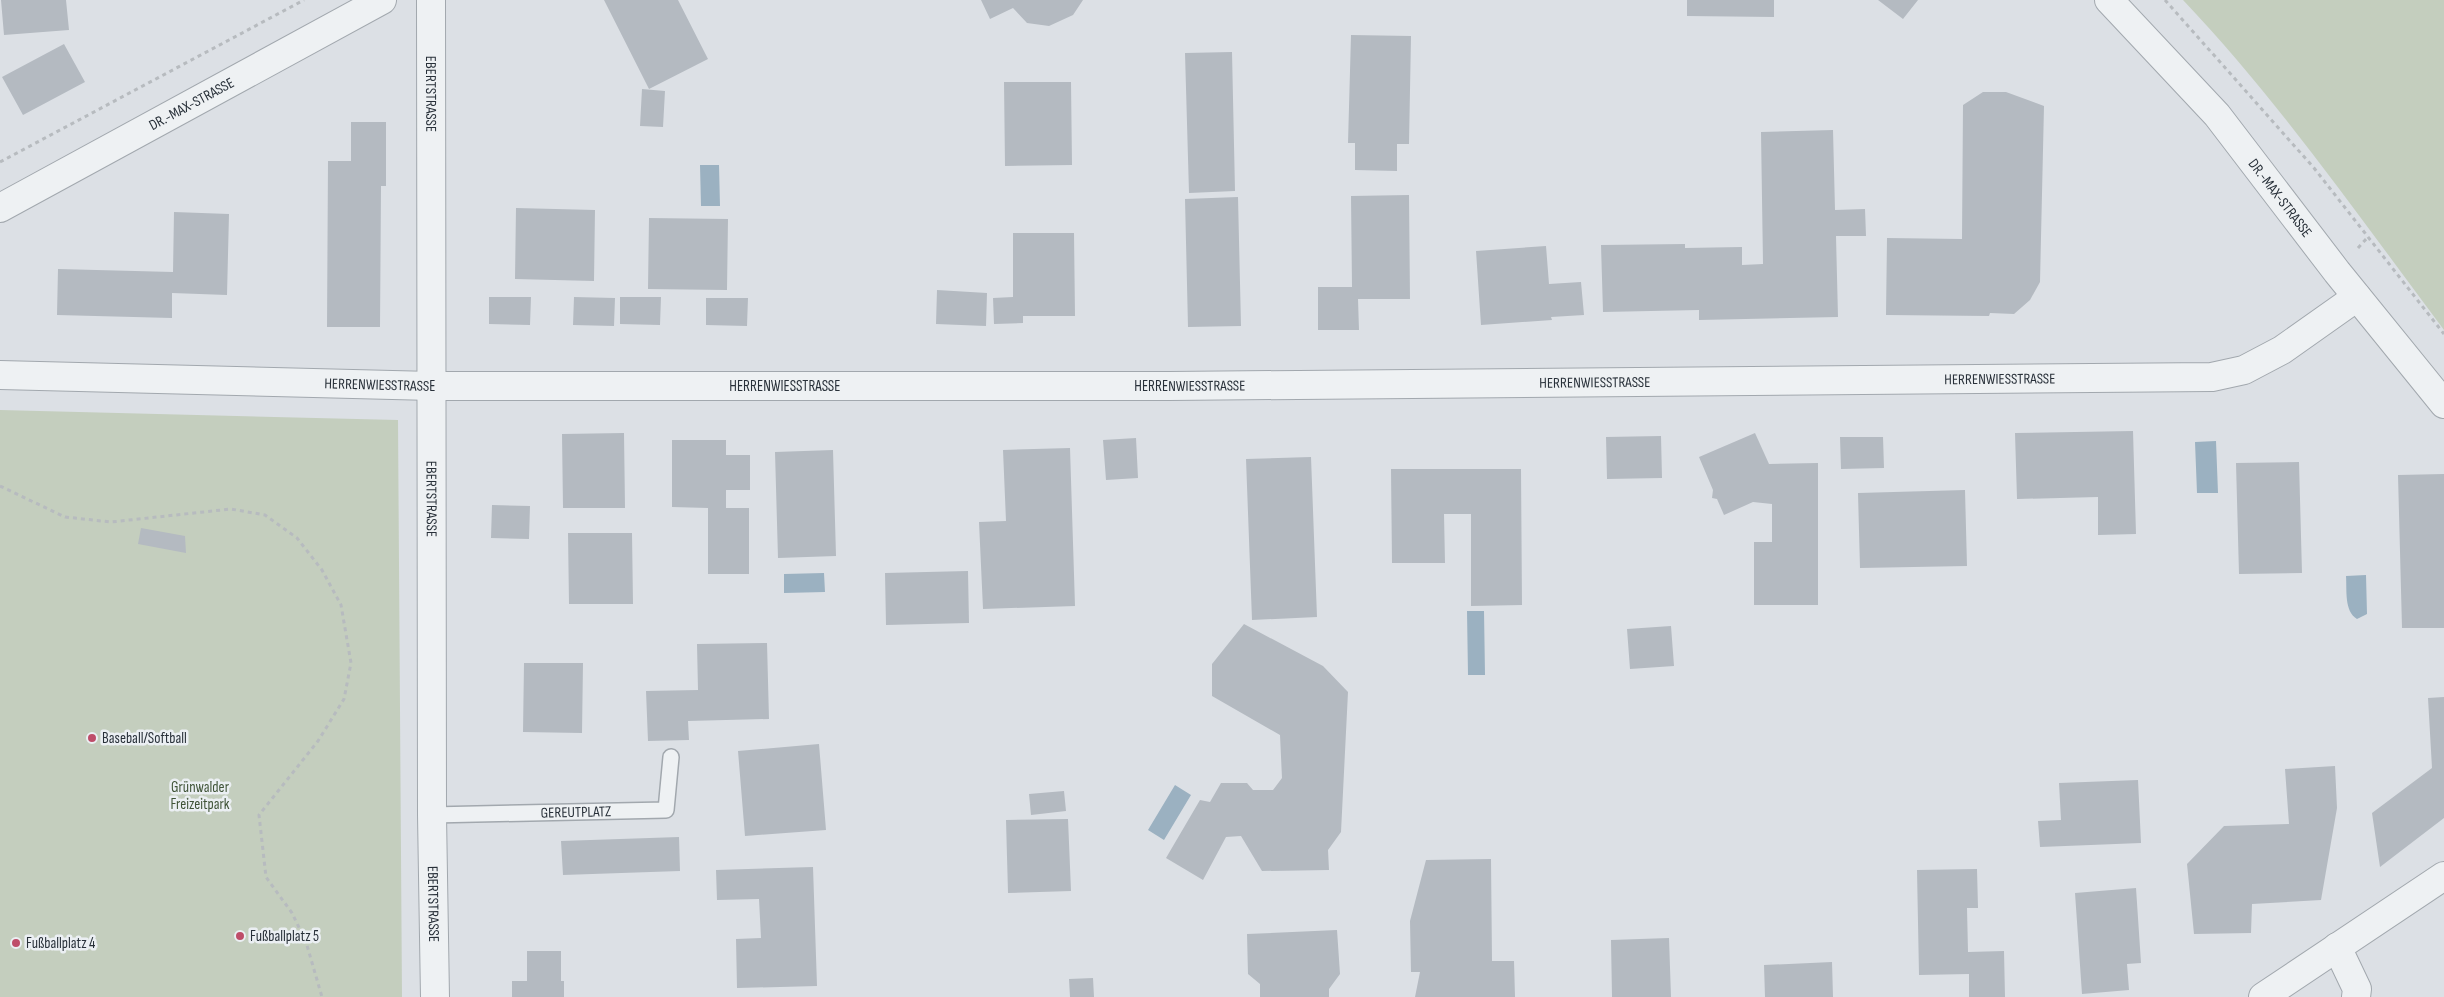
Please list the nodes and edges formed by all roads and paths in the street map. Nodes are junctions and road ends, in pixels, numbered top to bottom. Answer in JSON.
{"nodes":[{"id":1,"x":304,"y":0,"type":"edge"},
{"id":2,"x":382,"y":0,"type":"edge"},
{"id":3,"x":431,"y":0,"type":"edge"},
{"id":4,"x":2109,"y":0,"type":"edge"},
{"id":5,"x":2165,"y":0,"type":"edge"},
{"id":6,"x":0,"y":162,"type":"edge"},
{"id":7,"x":0,"y":208,"type":"edge"},
{"id":8,"x":2357,"y":297,"type":"junction"},
{"id":9,"x":2444,"y":334,"type":"edge"},
{"id":10,"x":0,"y":375,"type":"edge"},
{"id":11,"x":432,"y":386,"type":"junction"},
{"id":12,"x":2444,"y":404,"type":"edge"},
{"id":13,"x":0,"y":486,"type":"edge"},
{"id":14,"x":671,"y":757,"type":"dead end"},
{"id":15,"x":432,"y":815,"type":"junction"},
{"id":16,"x":2444,"y":876,"type":"edge"},
{"id":17,"x":2337,"y":947,"type":"junction"},
{"id":18,"x":322,"y":997,"type":"edge"},
{"id":19,"x":435,"y":997,"type":"edge"},
{"id":20,"x":2263,"y":997,"type":"edge"},
{"id":21,"x":2356,"y":997,"type":"edge"}],
"edges":[{"from":1,"to":6,"type":"path"},
{"from":2,"to":7,"type":"street","name":"DR.-MAX-STRASSE"},
{"from":3,"to":11,"type":"street","name":"EBERTSTRASSE"},
{"from":4,"to":8,"type":"street","name":"DR.-MAX-STRASSE"},
{"from":5,"to":9,"type":"path"},
{"from":8,"to":11,"type":"street","name":"HERRENWIESSTRASSE"},
{"from":8,"to":12,"type":"street","name":"DR.-MAX-STRASSE"},
{"from":10,"to":11,"type":"street","name":"HERRENWIESSTRASSE"},
{"from":11,"to":15,"type":"street","name":"EBERTSTRASSE"},
{"from":13,"to":18,"type":"path"},
{"from":14,"to":15,"type":"lane","name":"GEREUTPLATZ"},
{"from":15,"to":19,"type":"street","name":"EBERTSTRASSE"},
{"from":16,"to":17,"type":"street"},
{"from":17,"to":20,"type":"street"},
{"from":17,"to":21,"type":"street"}]}
